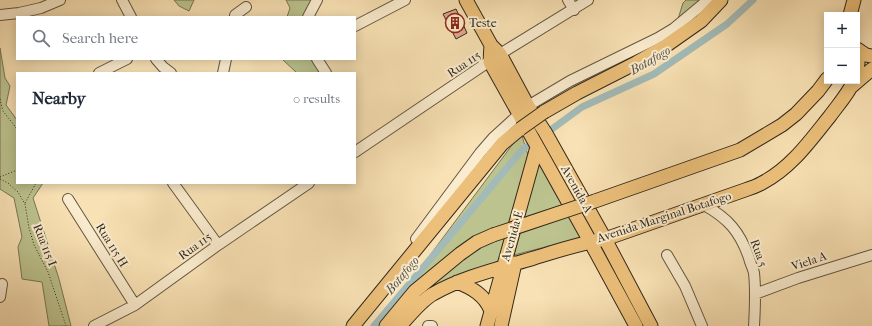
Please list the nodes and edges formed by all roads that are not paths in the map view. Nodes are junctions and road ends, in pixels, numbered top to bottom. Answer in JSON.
{"nodes":[{"id":1,"x":60,"y":0,"type":"edge"},
{"id":2,"x":122,"y":0,"type":"edge"},
{"id":3,"x":316,"y":0,"type":"edge"},
{"id":4,"x":405,"y":0,"type":"edge"},
{"id":5,"x":466,"y":0,"type":"edge"},
{"id":6,"x":568,"y":0,"type":"edge"},
{"id":7,"x":588,"y":0,"type":"edge"},
{"id":8,"x":708,"y":0,"type":"edge"},
{"id":9,"x":721,"y":0,"type":"edge"},
{"id":10,"x":246,"y":7,"type":"dead end"},
{"id":11,"x":574,"y":10,"type":"junction"},
{"id":12,"x":0,"y":15,"type":"edge"},
{"id":13,"x":130,"y":16,"type":"edge"},
{"id":14,"x":235,"y":16,"type":"edge"},
{"id":15,"x":308,"y":16,"type":"edge"},
{"id":16,"x":356,"y":25,"type":"edge"},
{"id":17,"x":860,"y":51,"type":"edge"},
{"id":18,"x":494,"y":54,"type":"junction"},
{"id":19,"x":872,"y":56,"type":"edge"},
{"id":20,"x":125,"y":60,"type":"edge"},
{"id":21,"x":157,"y":60,"type":"edge"},
{"id":22,"x":226,"y":60,"type":"edge"},
{"id":23,"x":318,"y":60,"type":"edge"},
{"id":24,"x":872,"y":69,"type":"edge"},
{"id":25,"x":101,"y":72,"type":"edge"},
{"id":26,"x":170,"y":72,"type":"edge"},
{"id":27,"x":223,"y":72,"type":"edge"},
{"id":28,"x":325,"y":72,"type":"edge"},
{"id":29,"x":860,"y":78,"type":"edge"},
{"id":30,"x":824,"y":83,"type":"edge"},
{"id":31,"x":852,"y":84,"type":"edge"},
{"id":32,"x":524,"y":110,"type":"junction"},
{"id":33,"x":537,"y":147,"type":"junction"},
{"id":34,"x":356,"y":151,"type":"edge"},
{"id":35,"x":174,"y":184,"type":"edge"},
{"id":36,"x":298,"y":186,"type":"edge"},
{"id":37,"x":68,"y":199,"type":"dead end"},
{"id":38,"x":704,"y":205,"type":"junction"},
{"id":39,"x":605,"y":239,"type":"junction"},
{"id":40,"x":590,"y":242,"type":"junction"},
{"id":41,"x":218,"y":245,"type":"junction"},
{"id":42,"x":872,"y":254,"type":"edge"},
{"id":43,"x":667,"y":255,"type":"dead end"},
{"id":44,"x":509,"y":265,"type":"junction"},
{"id":45,"x":457,"y":282,"type":"junction"},
{"id":46,"x":2,"y":284,"type":"dead end"},
{"id":47,"x":755,"y":294,"type":"junction"},
{"id":48,"x":0,"y":297,"type":"edge"},
{"id":49,"x":135,"y":305,"type":"junction"},
{"id":50,"x":491,"y":311,"type":"junction"},
{"id":51,"x":94,"y":326,"type":"edge"},
{"id":52,"x":353,"y":326,"type":"edge"},
{"id":53,"x":386,"y":326,"type":"edge"},
{"id":54,"x":400,"y":326,"type":"edge"},
{"id":55,"x":428,"y":326,"type":"edge"},
{"id":56,"x":432,"y":326,"type":"edge"},
{"id":57,"x":487,"y":326,"type":"edge"},
{"id":58,"x":501,"y":326,"type":"edge"},
{"id":59,"x":636,"y":326,"type":"edge"},
{"id":60,"x":651,"y":326,"type":"edge"},
{"id":61,"x":702,"y":326,"type":"edge"},
{"id":62,"x":754,"y":326,"type":"edge"}],
"edges":[{"from":1,"to":12,"type":"street"},
{"from":2,"to":13,"type":"street"},
{"from":3,"to":15,"type":"street"},
{"from":4,"to":16,"type":"street"},
{"from":5,"to":18,"type":"main road","name":"Avenida A"},
{"from":6,"to":11,"type":"street"},
{"from":7,"to":11,"type":"street","name":"Rua 115"},
{"from":8,"to":32,"type":"street"},
{"from":9,"to":52,"type":"main road","bridge":true},
{"from":10,"to":14,"type":"street"},
{"from":11,"to":18,"type":"street","name":"Rua 115"},
{"from":17,"to":19,"type":"main road"},
{"from":18,"to":32,"type":"main road","name":"Avenida A"},
{"from":18,"to":34,"type":"street","name":"Rua 115"},
{"from":20,"to":25,"type":"street"},
{"from":21,"to":26,"type":"street"},
{"from":22,"to":27,"type":"street"},
{"from":23,"to":28,"type":"street"},
{"from":24,"to":29,"type":"main road","name":"Avenida Marginal Botafogo"},
{"from":30,"to":53,"type":"main road","bridge":true},
{"from":31,"to":38,"type":"main road","name":"Avenida Marginal Botafogo"},
{"from":32,"to":33,"type":"main road","name":"Avenida A"},
{"from":32,"to":39,"type":"main road","name":"Avenida A"},
{"from":32,"to":52,"type":"street"},
{"from":33,"to":40,"type":"main road","name":"Avenida A"},
{"from":33,"to":44,"type":"main road","name":"Avenida E"},
{"from":35,"to":41,"type":"street"},
{"from":36,"to":41,"type":"street","name":"Rua 115"},
{"from":37,"to":49,"type":"street","name":"Rua 115 H"},
{"from":38,"to":39,"type":"main road","name":"Avenida Marginal Botafogo"},
{"from":38,"to":47,"type":"street","name":"Rua 5"},
{"from":39,"to":40,"type":"main road","name":"Avenida Marginal Botafogo"},
{"from":39,"to":60,"type":"main road","name":"Avenida A"},
{"from":40,"to":44,"type":"main road","name":"Avenida Marginal Botafogo"},
{"from":40,"to":59,"type":"main road","name":"Avenida A"},
{"from":41,"to":49,"type":"street","name":"Rua 115"},
{"from":42,"to":47,"type":"street","name":"Viela A"},
{"from":43,"to":61,"type":"street"},
{"from":44,"to":45,"type":"main road","name":"Avenida Marginal Botafogo"},
{"from":44,"to":50,"type":"main road","name":"Avenida E"},
{"from":44,"to":58,"type":"main road","name":"Avenida E"},
{"from":45,"to":50,"type":"main road"},
{"from":45,"to":54,"type":"main road","name":"Avenida Marginal Botafogo"},
{"from":46,"to":48,"type":"street"},
{"from":47,"to":62,"type":"street","name":"Rua 5"},
{"from":49,"to":51,"type":"street","name":"Rua 115"},
{"from":50,"to":57,"type":"main road","name":"Avenida E"},
{"from":55,"to":56,"type":"street"}]}
